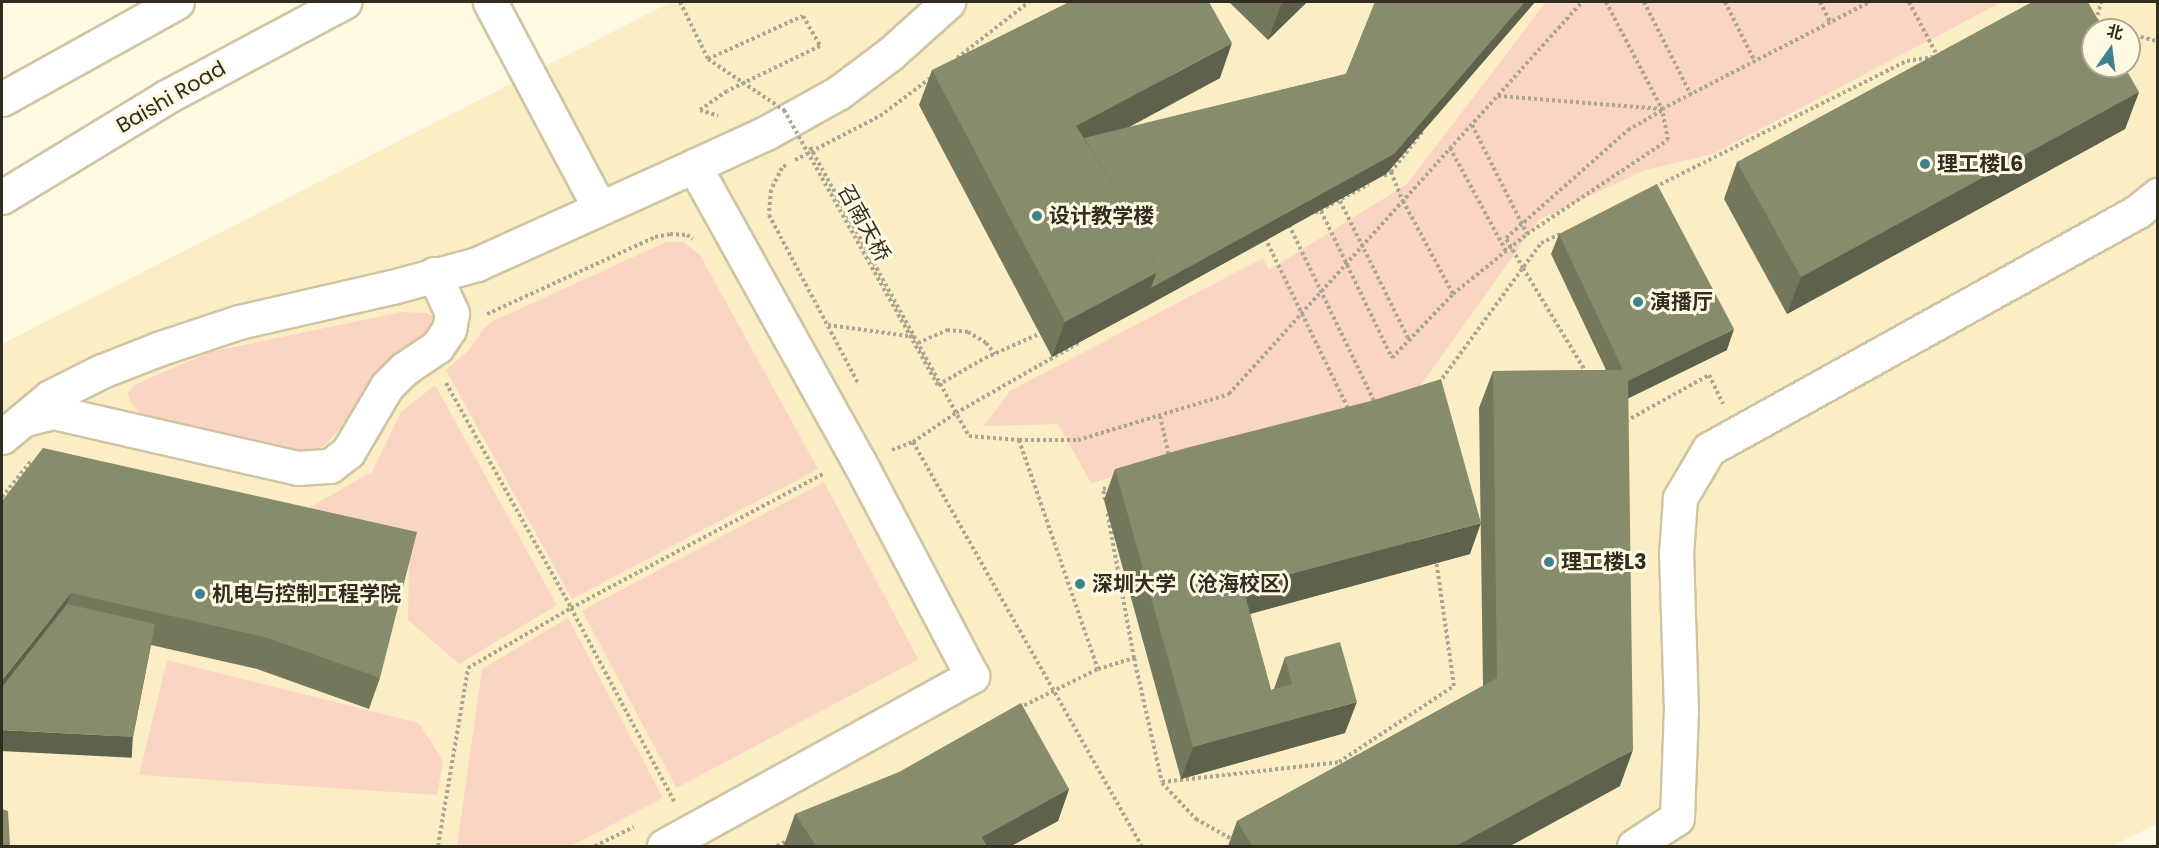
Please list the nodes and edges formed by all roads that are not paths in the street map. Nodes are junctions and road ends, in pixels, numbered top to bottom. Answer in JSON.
{"nodes":[{"id":1,"x":177,"y":2,"type":"edge"},
{"id":2,"x":344,"y":2,"type":"edge"},
{"id":3,"x":490,"y":2,"type":"edge"},
{"id":4,"x":948,"y":2,"type":"edge"},
{"id":5,"x":2,"y":99,"type":"edge"},
{"id":6,"x":694,"y":166,"type":"junction"},
{"id":7,"x":2,"y":197,"type":"edge"},
{"id":8,"x":599,"y":207,"type":"junction"},
{"id":9,"x":2151,"y":211,"type":"edge"},
{"id":10,"x":434,"y":274,"type":"junction"},
{"id":11,"x":13,"y":428,"type":"edge"},
{"id":12,"x":692,"y":826,"type":"edge"},
{"id":13,"x":664,"y":846,"type":"edge"},
{"id":14,"x":1634,"y":846,"type":"edge"}],
"edges":[{"from":1,"to":5,"type":"street"},
{"from":2,"to":7,"type":"street","name":"Baishi Road"},
{"from":3,"to":8,"type":"street"},
{"from":4,"to":6,"type":"street"},
{"from":6,"to":8,"type":"street"},
{"from":6,"to":12,"type":"street"},
{"from":8,"to":10,"type":"street"},
{"from":9,"to":14,"type":"street"},
{"from":10,"to":11,"type":"street"},
{"from":10,"to":11,"type":"street"},
{"from":12,"to":13,"type":"street"}]}
